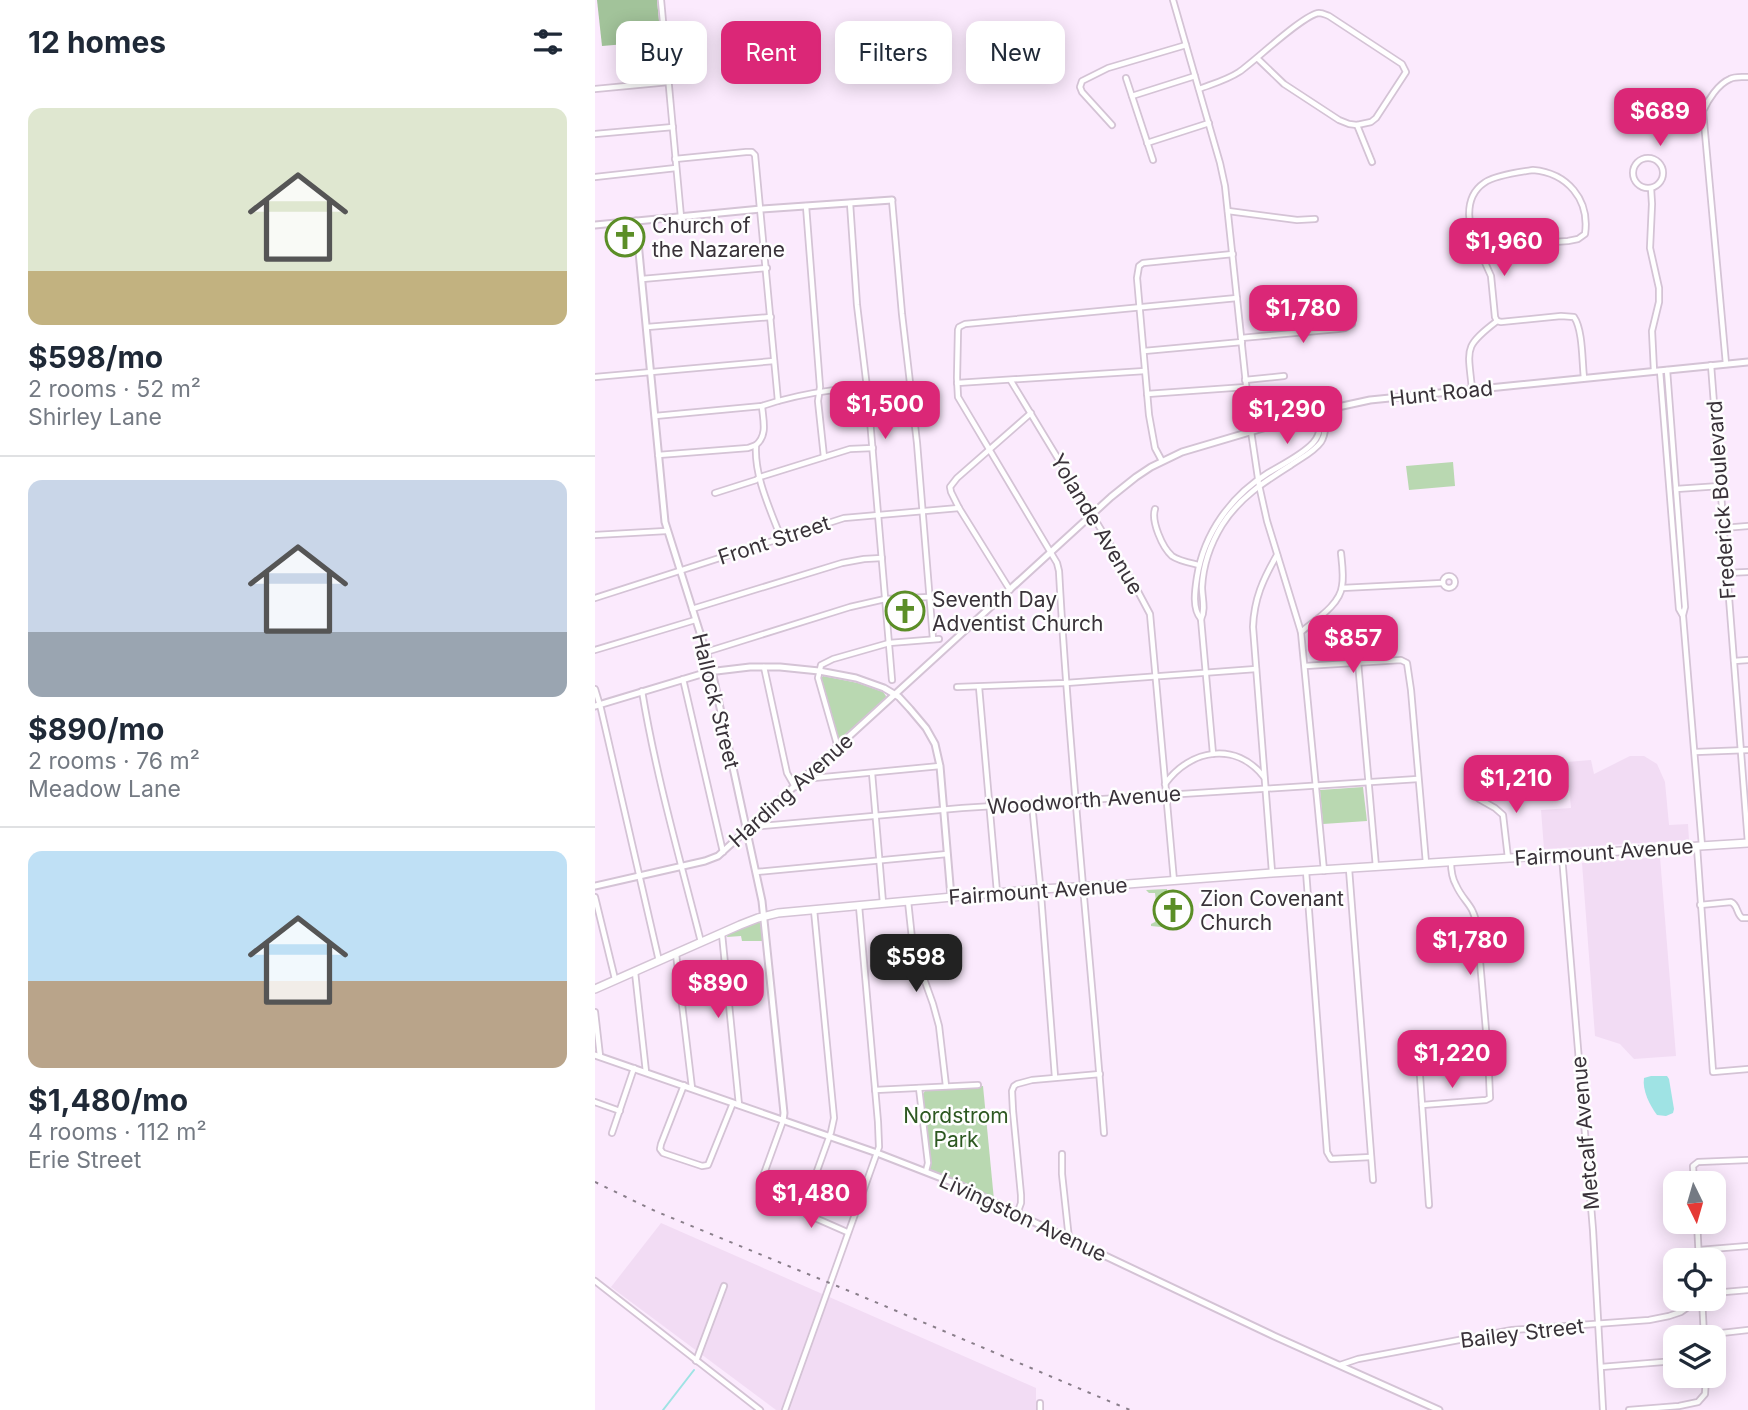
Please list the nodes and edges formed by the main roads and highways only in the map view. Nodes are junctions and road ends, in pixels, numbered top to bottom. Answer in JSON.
{"nodes":[{"id":1,"x":1748,"y":844,"type":"edge"},
{"id":2,"x":595,"y":989,"type":"edge"}],
"edges":[{"from":1,"to":2,"type":"main road","name":"Fairmount Avenue"}]}
